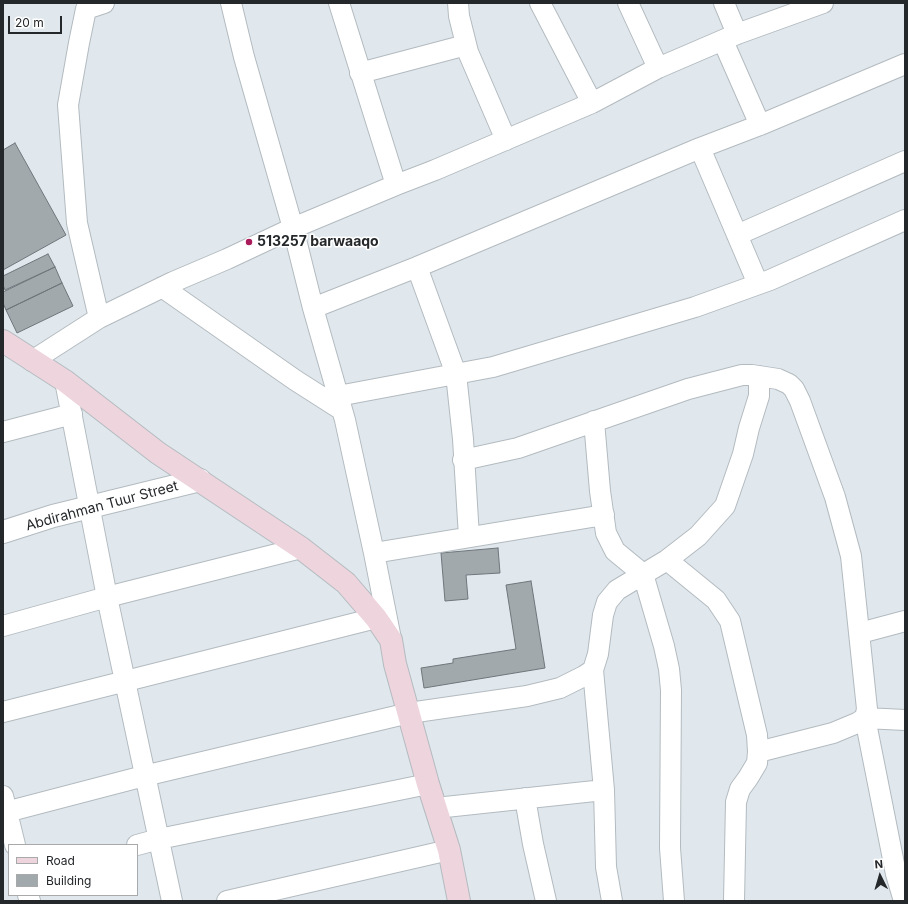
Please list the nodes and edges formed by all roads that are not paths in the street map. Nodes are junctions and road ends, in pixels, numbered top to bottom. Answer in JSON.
{"nodes":[{"id":1,"x":104,"y":3,"type":"edge"},
{"id":2,"x":231,"y":3,"type":"edge"},
{"id":3,"x":339,"y":3,"type":"edge"},
{"id":4,"x":458,"y":3,"type":"edge"},
{"id":5,"x":540,"y":3,"type":"edge"},
{"id":6,"x":628,"y":3,"type":"edge"},
{"id":7,"x":724,"y":3,"type":"edge"},
{"id":8,"x":823,"y":3,"type":"edge"},
{"id":9,"x":730,"y":38,"type":"junction"},
{"id":10,"x":466,"y":45,"type":"junction"},
{"id":11,"x":905,"y":64,"type":"edge"},
{"id":12,"x":658,"y":68,"type":"junction"},
{"id":13,"x":360,"y":73,"type":"junction"},
{"id":14,"x":592,"y":102,"type":"junction"},
{"id":15,"x":760,"y":125,"type":"junction"},
{"id":16,"x":506,"y":140,"type":"junction"},
{"id":17,"x":700,"y":148,"type":"junction"},
{"id":18,"x":905,"y":161,"type":"edge"},
{"id":19,"x":396,"y":185,"type":"junction"},
{"id":20,"x":905,"y":220,"type":"edge"},
{"id":21,"x":293,"y":228,"type":"junction"},
{"id":22,"x":737,"y":235,"type":"junction"},
{"id":23,"x":417,"y":267,"type":"junction"},
{"id":24,"x":758,"y":284,"type":"junction"},
{"id":25,"x":162,"y":287,"type":"junction"},
{"id":26,"x":313,"y":308,"type":"junction"},
{"id":27,"x":99,"y":318,"type":"junction"},
{"id":28,"x":3,"y":341,"type":"edge"},
{"id":29,"x":32,"y":361,"type":"junction"},
{"id":30,"x":456,"y":374,"type":"junction"},
{"id":31,"x":760,"y":376,"type":"junction"},
{"id":32,"x":65,"y":381,"type":"junction"},
{"id":33,"x":340,"y":403,"type":"junction"},
{"id":34,"x":72,"y":414,"type":"junction"},
{"id":35,"x":594,"y":421,"type":"junction"},
{"id":36,"x":3,"y":432,"type":"edge"},
{"id":37,"x":463,"y":460,"type":"junction"},
{"id":38,"x":200,"y":480,"type":"junction"},
{"id":39,"x":90,"y":507,"type":"junction"},
{"id":40,"x":604,"y":515,"type":"junction"},
{"id":41,"x":3,"y":532,"type":"edge"},
{"id":42,"x":468,"y":537,"type":"junction"},
{"id":43,"x":301,"y":548,"type":"junction"},
{"id":44,"x":374,"y":553,"type":"junction"},
{"id":45,"x":667,"y":560,"type":"junction"},
{"id":46,"x":643,"y":574,"type":"junction"},
{"id":47,"x":106,"y":597,"type":"junction"},
{"id":48,"x":376,"y":618,"type":"junction"},
{"id":49,"x":905,"y":621,"type":"edge"},
{"id":50,"x":3,"y":626,"type":"edge"},
{"id":51,"x":860,"y":633,"type":"junction"},
{"id":52,"x":391,"y":640,"type":"junction"},
{"id":53,"x":593,"y":670,"type":"junction"},
{"id":54,"x":125,"y":681,"type":"junction"},
{"id":55,"x":3,"y":712,"type":"edge"},
{"id":56,"x":409,"y":713,"type":"junction"},
{"id":57,"x":865,"y":718,"type":"junction"},
{"id":58,"x":905,"y":720,"type":"edge"},
{"id":59,"x":758,"y":752,"type":"junction"},
{"id":60,"x":144,"y":776,"type":"junction"},
{"id":61,"x":428,"y":784,"type":"junction"},
{"id":62,"x":604,"y":790,"type":"junction"},
{"id":63,"x":525,"y":798,"type":"junction"},
{"id":64,"x":5,"y":804,"type":"edge"},
{"id":65,"x":436,"y":808,"type":"junction"},
{"id":66,"x":159,"y":839,"type":"junction"},
{"id":67,"x":15,"y":844,"type":"edge"},
{"id":68,"x":138,"y":845,"type":"edge"},
{"id":69,"x":449,"y":850,"type":"junction"},
{"id":70,"x":172,"y":901,"type":"edge"},
{"id":71,"x":227,"y":901,"type":"edge"},
{"id":72,"x":459,"y":901,"type":"edge"},
{"id":73,"x":546,"y":901,"type":"edge"},
{"id":74,"x":612,"y":901,"type":"edge"},
{"id":75,"x":674,"y":901,"type":"edge"},
{"id":76,"x":734,"y":901,"type":"edge"},
{"id":77,"x":904,"y":901,"type":"edge"}],
"edges":[{"from":1,"to":27,"type":"street"},
{"from":2,"to":21,"type":"street"},
{"from":3,"to":13,"type":"street"},
{"from":4,"to":10,"type":"street"},
{"from":5,"to":14,"type":"street"},
{"from":6,"to":12,"type":"street"},
{"from":7,"to":9,"type":"street"},
{"from":8,"to":9,"type":"street"},
{"from":9,"to":12,"type":"street"},
{"from":9,"to":15,"type":"street"},
{"from":10,"to":13,"type":"street"},
{"from":10,"to":16,"type":"street"},
{"from":11,"to":15,"type":"street"},
{"from":12,"to":14,"type":"street"},
{"from":13,"to":19,"type":"street"},
{"from":14,"to":16,"type":"street"},
{"from":15,"to":17,"type":"street"},
{"from":16,"to":19,"type":"street"},
{"from":17,"to":22,"type":"street"},
{"from":17,"to":23,"type":"street"},
{"from":18,"to":22,"type":"street"},
{"from":19,"to":21,"type":"street"},
{"from":20,"to":24,"type":"street"},
{"from":21,"to":25,"type":"street"},
{"from":21,"to":26,"type":"street"},
{"from":22,"to":24,"type":"street"},
{"from":23,"to":26,"type":"street"},
{"from":23,"to":30,"type":"street"},
{"from":24,"to":30,"type":"street"},
{"from":25,"to":27,"type":"street"},
{"from":25,"to":33,"type":"street"},
{"from":26,"to":33,"type":"street"},
{"from":27,"to":29,"type":"street"},
{"from":28,"to":29,"type":"main road"},
{"from":29,"to":32,"type":"main road"},
{"from":30,"to":33,"type":"street"},
{"from":30,"to":37,"type":"street"},
{"from":31,"to":35,"type":"street"},
{"from":31,"to":45,"type":"street"},
{"from":31,"to":51,"type":"street"},
{"from":32,"to":34,"type":"street"},
{"from":32,"to":38,"type":"main road"},
{"from":33,"to":44,"type":"street"},
{"from":34,"to":36,"type":"street"},
{"from":34,"to":39,"type":"street"},
{"from":35,"to":37,"type":"street"},
{"from":35,"to":40,"type":"street"},
{"from":37,"to":42,"type":"street"},
{"from":38,"to":39,"type":"street","name":"Abdirahman Tuur Street"},
{"from":38,"to":43,"type":"main road"},
{"from":39,"to":41,"type":"street","name":"Abdirahman Tuur Street"},
{"from":39,"to":47,"type":"street"},
{"from":40,"to":42,"type":"street"},
{"from":40,"to":46,"type":"street"},
{"from":42,"to":44,"type":"street"},
{"from":43,"to":47,"type":"street"},
{"from":43,"to":48,"type":"main road"},
{"from":44,"to":52,"type":"street"},
{"from":45,"to":46,"type":"street"},
{"from":45,"to":59,"type":"street"},
{"from":46,"to":53,"type":"street"},
{"from":46,"to":75,"type":"street"},
{"from":47,"to":50,"type":"street"},
{"from":47,"to":54,"type":"street"},
{"from":48,"to":52,"type":"main road"},
{"from":48,"to":54,"type":"street"},
{"from":49,"to":51,"type":"street"},
{"from":51,"to":57,"type":"street"},
{"from":52,"to":56,"type":"main road"},
{"from":53,"to":56,"type":"street"},
{"from":53,"to":62,"type":"street"},
{"from":54,"to":55,"type":"street"},
{"from":54,"to":60,"type":"street"},
{"from":56,"to":60,"type":"street"},
{"from":56,"to":61,"type":"main road"},
{"from":57,"to":58,"type":"street"},
{"from":57,"to":59,"type":"street"},
{"from":57,"to":77,"type":"street"},
{"from":59,"to":76,"type":"street"},
{"from":60,"to":64,"type":"street"},
{"from":60,"to":66,"type":"street"},
{"from":61,"to":65,"type":"main road"},
{"from":61,"to":66,"type":"street"},
{"from":62,"to":63,"type":"street"},
{"from":62,"to":74,"type":"street"},
{"from":63,"to":65,"type":"street"},
{"from":63,"to":73,"type":"street"},
{"from":64,"to":67,"type":"street"},
{"from":65,"to":69,"type":"main road"},
{"from":66,"to":68,"type":"street"},
{"from":66,"to":70,"type":"street"},
{"from":69,"to":71,"type":"street"},
{"from":69,"to":72,"type":"main road"}]}
